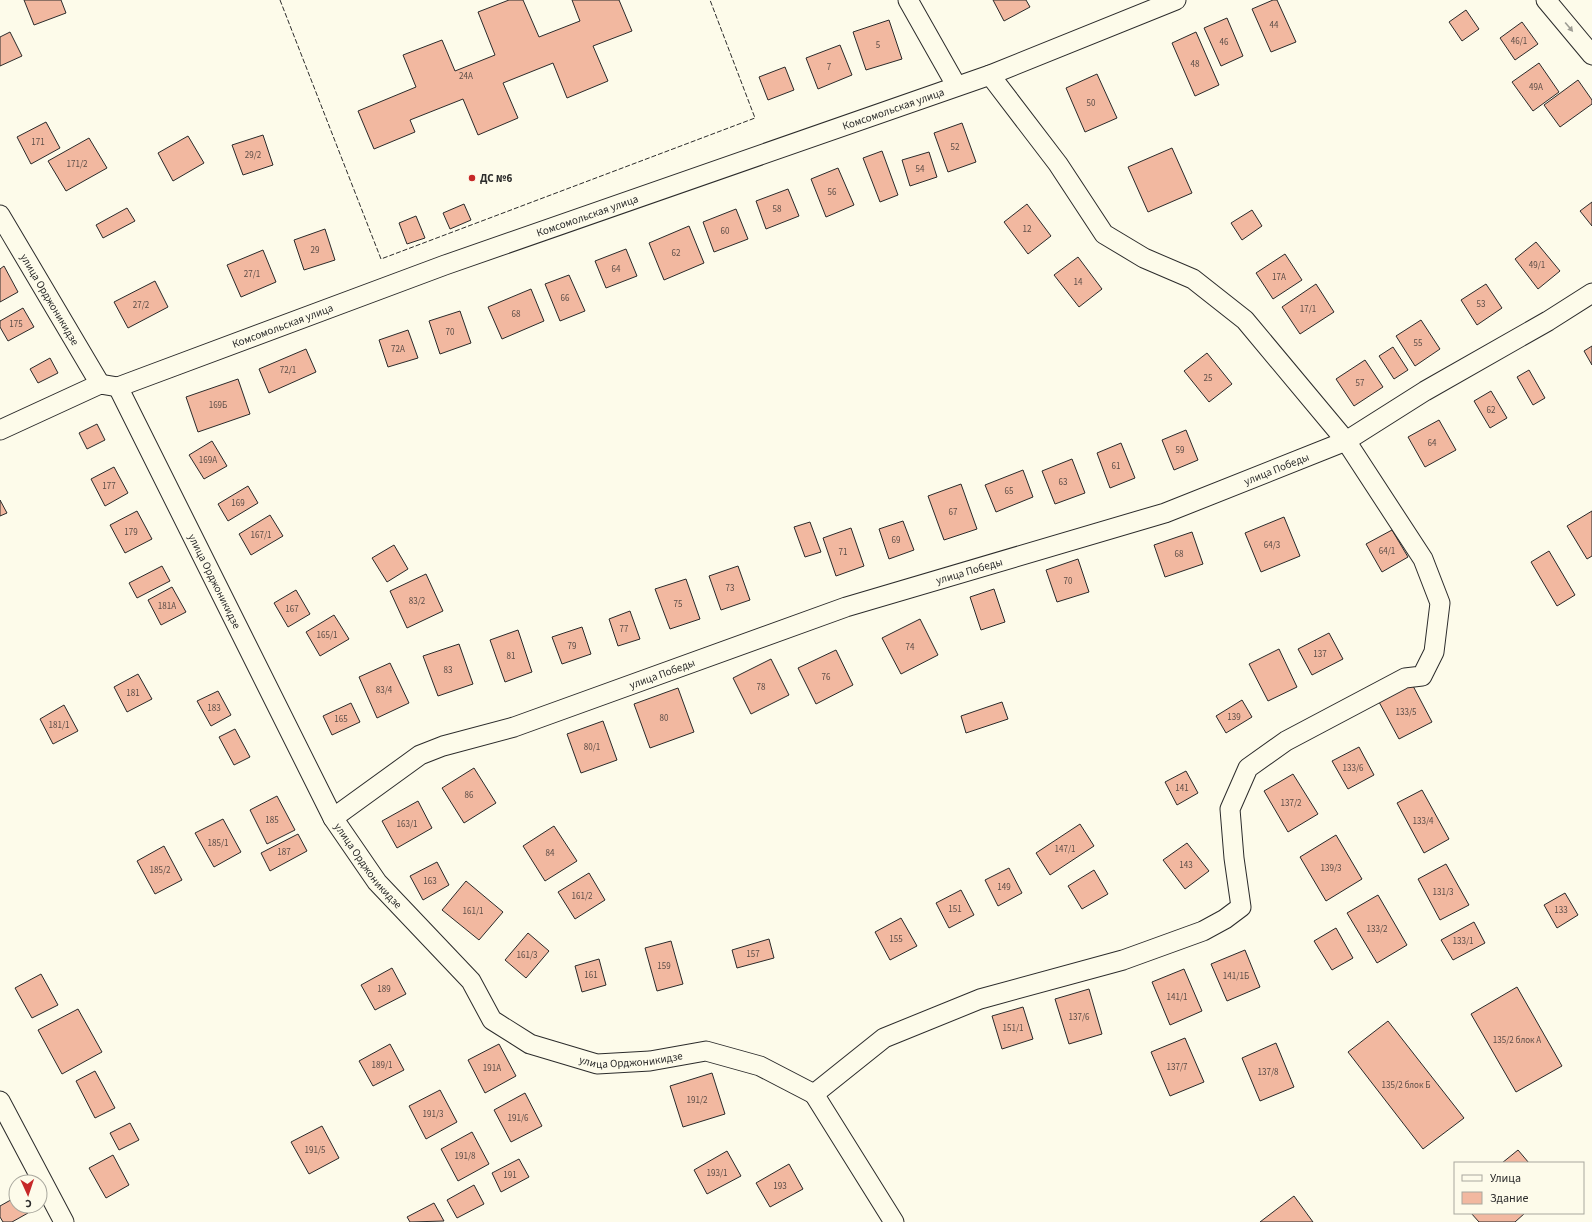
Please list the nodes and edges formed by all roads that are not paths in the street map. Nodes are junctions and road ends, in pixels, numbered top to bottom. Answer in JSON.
{"nodes":[{"id":1,"x":908,"y":0,"type":"edge"},
{"id":2,"x":1176,"y":0,"type":"edge"},
{"id":3,"x":1546,"y":0,"type":"edge"},
{"id":4,"x":1592,"y":55,"type":"edge"},
{"id":5,"x":990,"y":75,"type":"junction"},
{"id":6,"x":956,"y":85,"type":"junction"},
{"id":7,"x":0,"y":215,"type":"edge"},
{"id":8,"x":1592,"y":293,"type":"edge"},
{"id":9,"x":100,"y":384,"type":"junction"},
{"id":10,"x":118,"y":388,"type":"junction"},
{"id":11,"x":0,"y":430,"type":"edge"},
{"id":12,"x":1346,"y":441,"type":"junction"},
{"id":13,"x":333,"y":818,"type":"junction"},
{"id":14,"x":814,"y":1094,"type":"junction"},
{"id":15,"x":0,"y":1101,"type":"edge"},
{"id":16,"x":64,"y":1222,"type":"edge"},
{"id":17,"x":894,"y":1222,"type":"edge"}],
"edges":[{"from":1,"to":6,"type":"street"},
{"from":2,"to":5,"type":"street","name":"Комсомольская улица"},
{"from":3,"to":4,"type":"street","one_way":true},
{"from":5,"to":6,"type":"street","name":"Комсомольская улица"},
{"from":5,"to":12,"type":"street"},
{"from":6,"to":10,"type":"street","name":"Комсомольская улица"},
{"from":7,"to":9,"type":"street","name":"улица Орджоникидзе"},
{"from":8,"to":12,"type":"street","name":"улица Победы"},
{"from":9,"to":10,"type":"street"},
{"from":9,"to":11,"type":"street"},
{"from":10,"to":13,"type":"street","name":"улица Орджоникидзе"},
{"from":12,"to":13,"type":"street","name":"улица Победы"},
{"from":12,"to":14,"type":"street"},
{"from":13,"to":14,"type":"street","name":"улица Орджоникидзе"},
{"from":14,"to":17,"type":"street"},
{"from":15,"to":16,"type":"street"}]}
